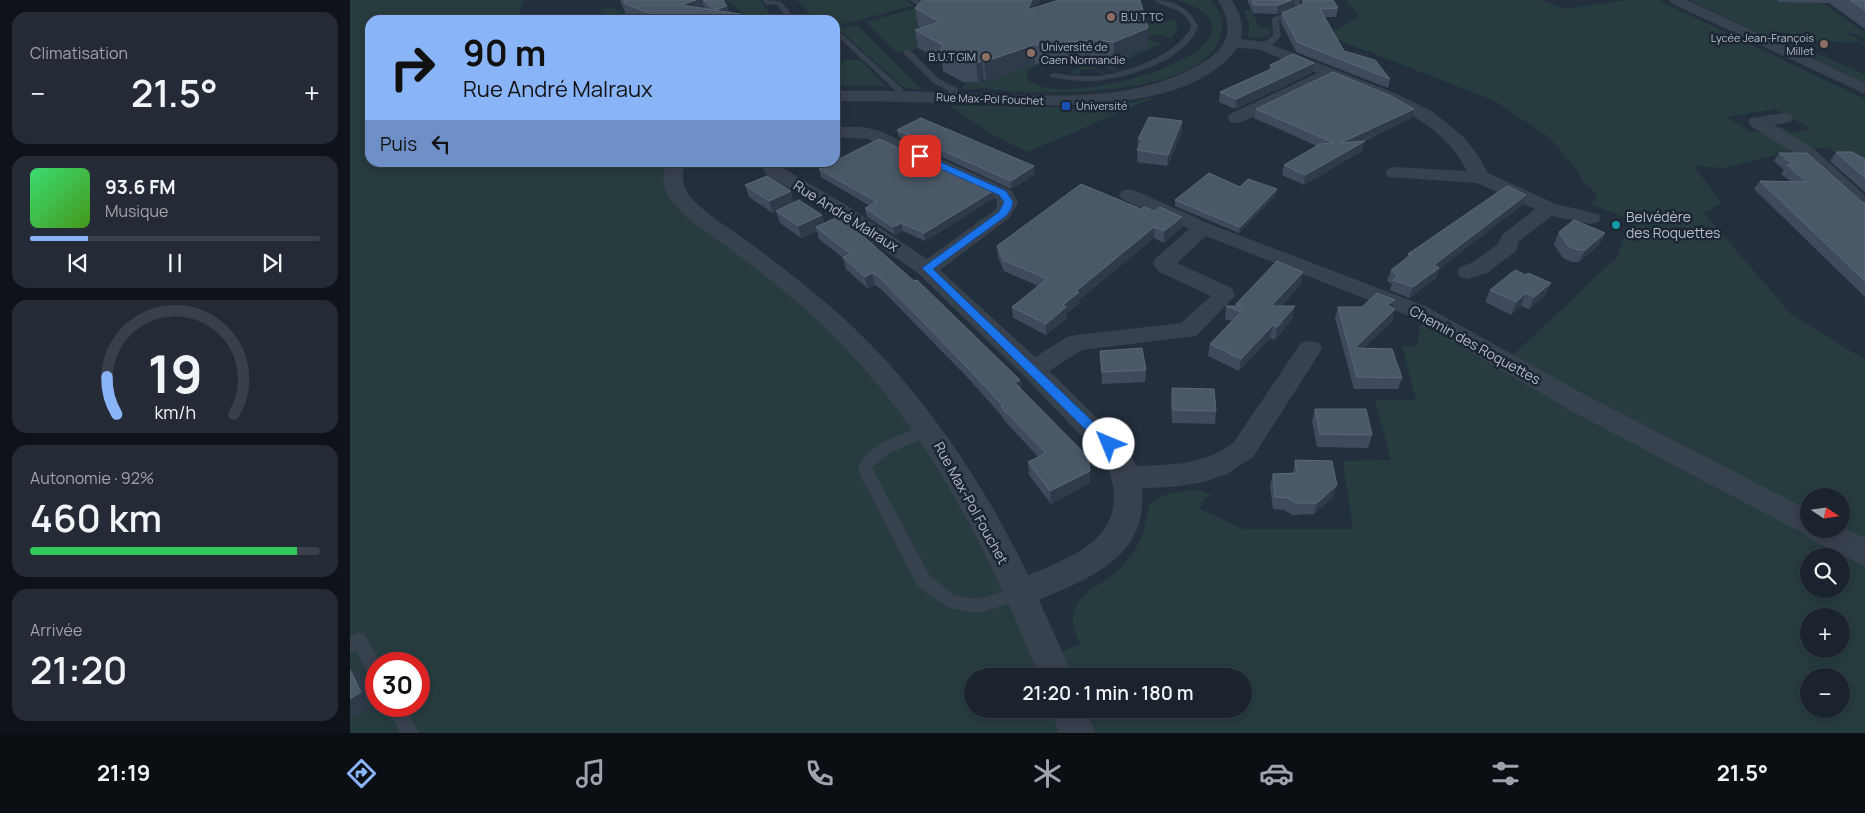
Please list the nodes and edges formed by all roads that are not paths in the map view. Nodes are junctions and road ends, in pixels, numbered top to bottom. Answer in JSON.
{"nodes":[{"id":1,"x":766,"y":0,"type":"edge"},
{"id":2,"x":912,"y":0,"type":"edge"},
{"id":3,"x":1157,"y":0,"type":"edge"},
{"id":4,"x":1225,"y":0,"type":"edge"},
{"id":5,"x":1296,"y":0,"type":"edge"},
{"id":6,"x":1676,"y":0,"type":"edge"},
{"id":7,"x":935,"y":12,"type":"edge"},
{"id":8,"x":789,"y":15,"type":"edge"},
{"id":9,"x":840,"y":35,"type":"edge"},
{"id":10,"x":1233,"y":43,"type":"junction"},
{"id":11,"x":850,"y":44,"type":"junction"},
{"id":12,"x":840,"y":45,"type":"dead end"},
{"id":13,"x":1260,"y":45,"type":"junction"},
{"id":14,"x":907,"y":52,"type":"dead end"},
{"id":15,"x":1331,"y":73,"type":"junction"},
{"id":16,"x":1054,"y":75,"type":"dead end"},
{"id":17,"x":1865,"y":89,"type":"edge"},
{"id":18,"x":840,"y":96,"type":"edge"},
{"id":19,"x":896,"y":96,"type":"junction"},
{"id":20,"x":951,"y":98,"type":"junction"},
{"id":21,"x":1236,"y":118,"type":"dead end"},
{"id":22,"x":1784,"y":118,"type":"dead end"},
{"id":23,"x":840,"y":132,"type":"edge"},
{"id":24,"x":676,"y":167,"type":"edge"},
{"id":25,"x":771,"y":167,"type":"edge"},
{"id":26,"x":1396,"y":173,"type":"dead end"},
{"id":27,"x":1480,"y":177,"type":"junction"},
{"id":28,"x":1129,"y":195,"type":"dead end"},
{"id":29,"x":1865,"y":206,"type":"edge"},
{"id":30,"x":1549,"y":208,"type":"junction"},
{"id":31,"x":1591,"y":218,"type":"dead end"},
{"id":32,"x":1203,"y":228,"type":"junction"},
{"id":33,"x":927,"y":268,"type":"junction"},
{"id":34,"x":1468,"y":272,"type":"dead end"},
{"id":35,"x":1310,"y":349,"type":"dead end"},
{"id":36,"x":1033,"y":370,"type":"junction"},
{"id":37,"x":929,"y":430,"type":"junction"},
{"id":38,"x":1126,"y":478,"type":"junction"},
{"id":39,"x":1800,"y":519,"type":"edge"},
{"id":40,"x":1836,"y":538,"type":"edge"},
{"id":41,"x":1865,"y":553,"type":"edge"},
{"id":42,"x":1020,"y":594,"type":"junction"},
{"id":43,"x":350,"y":646,"type":"edge"},
{"id":44,"x":366,"y":652,"type":"edge"},
{"id":45,"x":1052,"y":668,"type":"edge"},
{"id":46,"x":401,"y":717,"type":"edge"},
{"id":47,"x":1072,"y":718,"type":"edge"},
{"id":48,"x":410,"y":733,"type":"edge"},
{"id":49,"x":1078,"y":733,"type":"edge"}],
"edges":[{"from":1,"to":8,"type":"lane"},
{"from":2,"to":7,"type":"lane"},
{"from":3,"to":16,"type":"lane"},
{"from":4,"to":10,"type":"street"},
{"from":5,"to":13,"type":"lane"},
{"from":6,"to":17,"type":"street"},
{"from":9,"to":11,"type":"lane"},
{"from":10,"to":13,"type":"street"},
{"from":10,"to":20,"type":"street","name":"Rue Max-Pol Fouchet"},
{"from":11,"to":12,"type":"lane"},
{"from":11,"to":19,"type":"lane"},
{"from":13,"to":15,"type":"street"},
{"from":14,"to":20,"type":"lane"},
{"from":15,"to":21,"type":"street"},
{"from":15,"to":27,"type":"street"},
{"from":18,"to":19,"type":"street","name":"Rue Max-Pol Fouchet"},
{"from":19,"to":20,"type":"street","name":"Rue Max-Pol Fouchet"},
{"from":22,"to":29,"type":"street"},
{"from":23,"to":33,"type":"street"},
{"from":24,"to":37,"type":"street","name":"Rue Max-Pol Fouchet"},
{"from":25,"to":33,"type":"street","name":"Rue André Malraux"},
{"from":26,"to":27,"type":"street"},
{"from":27,"to":30,"type":"street"},
{"from":28,"to":32,"type":"street","name":"Chemin des Roquettes"},
{"from":30,"to":31,"type":"street"},
{"from":30,"to":34,"type":"street"},
{"from":32,"to":36,"type":"street"},
{"from":32,"to":39,"type":"street","name":"Chemin des Roquettes"},
{"from":33,"to":36,"type":"street","name":"Rue André Malraux"},
{"from":35,"to":38,"type":"street"},
{"from":36,"to":38,"type":"street","name":"Rue André Malraux"},
{"from":37,"to":42,"type":"street","name":"Rue Max-Pol Fouchet"},
{"from":37,"to":42,"type":"lane"},
{"from":38,"to":42,"type":"street","name":"Rue André Malraux"},
{"from":40,"to":41,"type":"street"},
{"from":42,"to":45,"type":"street","name":"Rue Max-Pol Fouchet"},
{"from":43,"to":44,"type":"lane"},
{"from":46,"to":48,"type":"lane"},
{"from":47,"to":49,"type":"street"}]}
